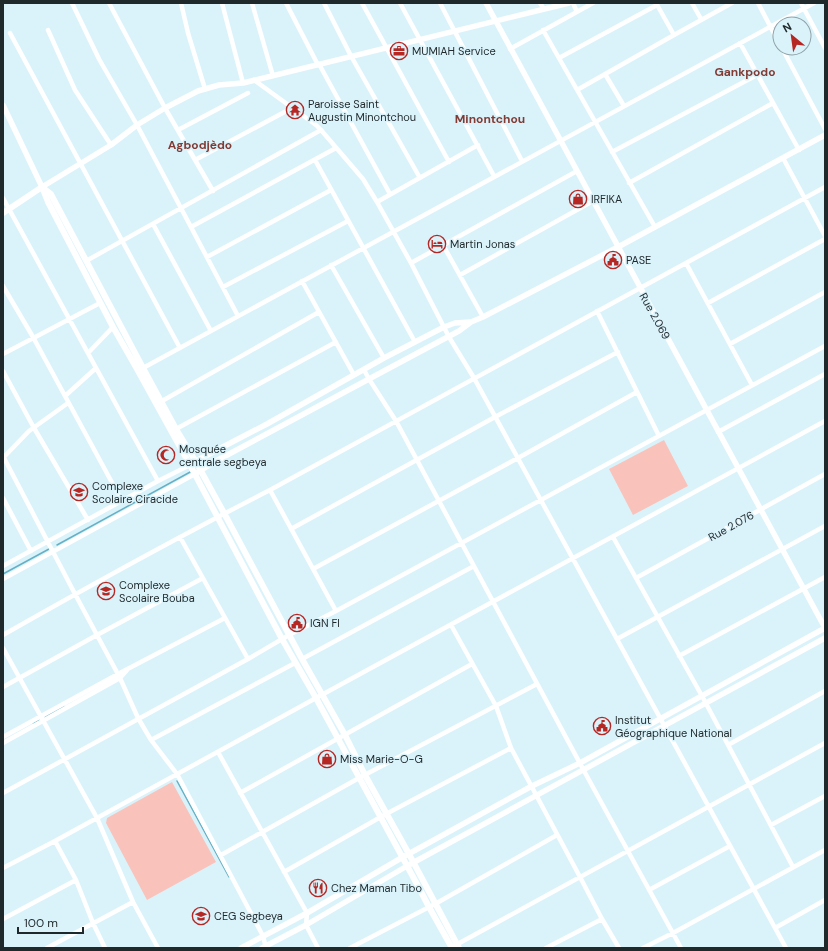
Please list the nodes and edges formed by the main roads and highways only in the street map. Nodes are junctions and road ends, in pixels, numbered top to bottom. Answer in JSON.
{"nodes":[{"id":1,"x":42,"y":187,"type":"junction"},
{"id":2,"x":3,"y":213,"type":"edge"},
{"id":3,"x":193,"y":463,"type":"junction"},
{"id":4,"x":198,"y":472,"type":"junction"},
{"id":5,"x":319,"y":696,"type":"junction"},
{"id":6,"x":362,"y":776,"type":"junction"},
{"id":7,"x":406,"y":856,"type":"junction"},
{"id":8,"x":454,"y":947,"type":"edge"}],
"edges":[{"from":1,"to":2,"type":"main road"},
{"from":1,"to":3,"type":"main road"},
{"from":1,"to":3,"type":"main road"},
{"from":3,"to":4,"type":"main road"},
{"from":4,"to":5,"type":"main road"},
{"from":4,"to":5,"type":"main road"},
{"from":5,"to":6,"type":"main road"},
{"from":5,"to":6,"type":"main road"},
{"from":6,"to":7,"type":"main road"},
{"from":7,"to":8,"type":"main road"},
{"from":7,"to":8,"type":"main road"}]}
